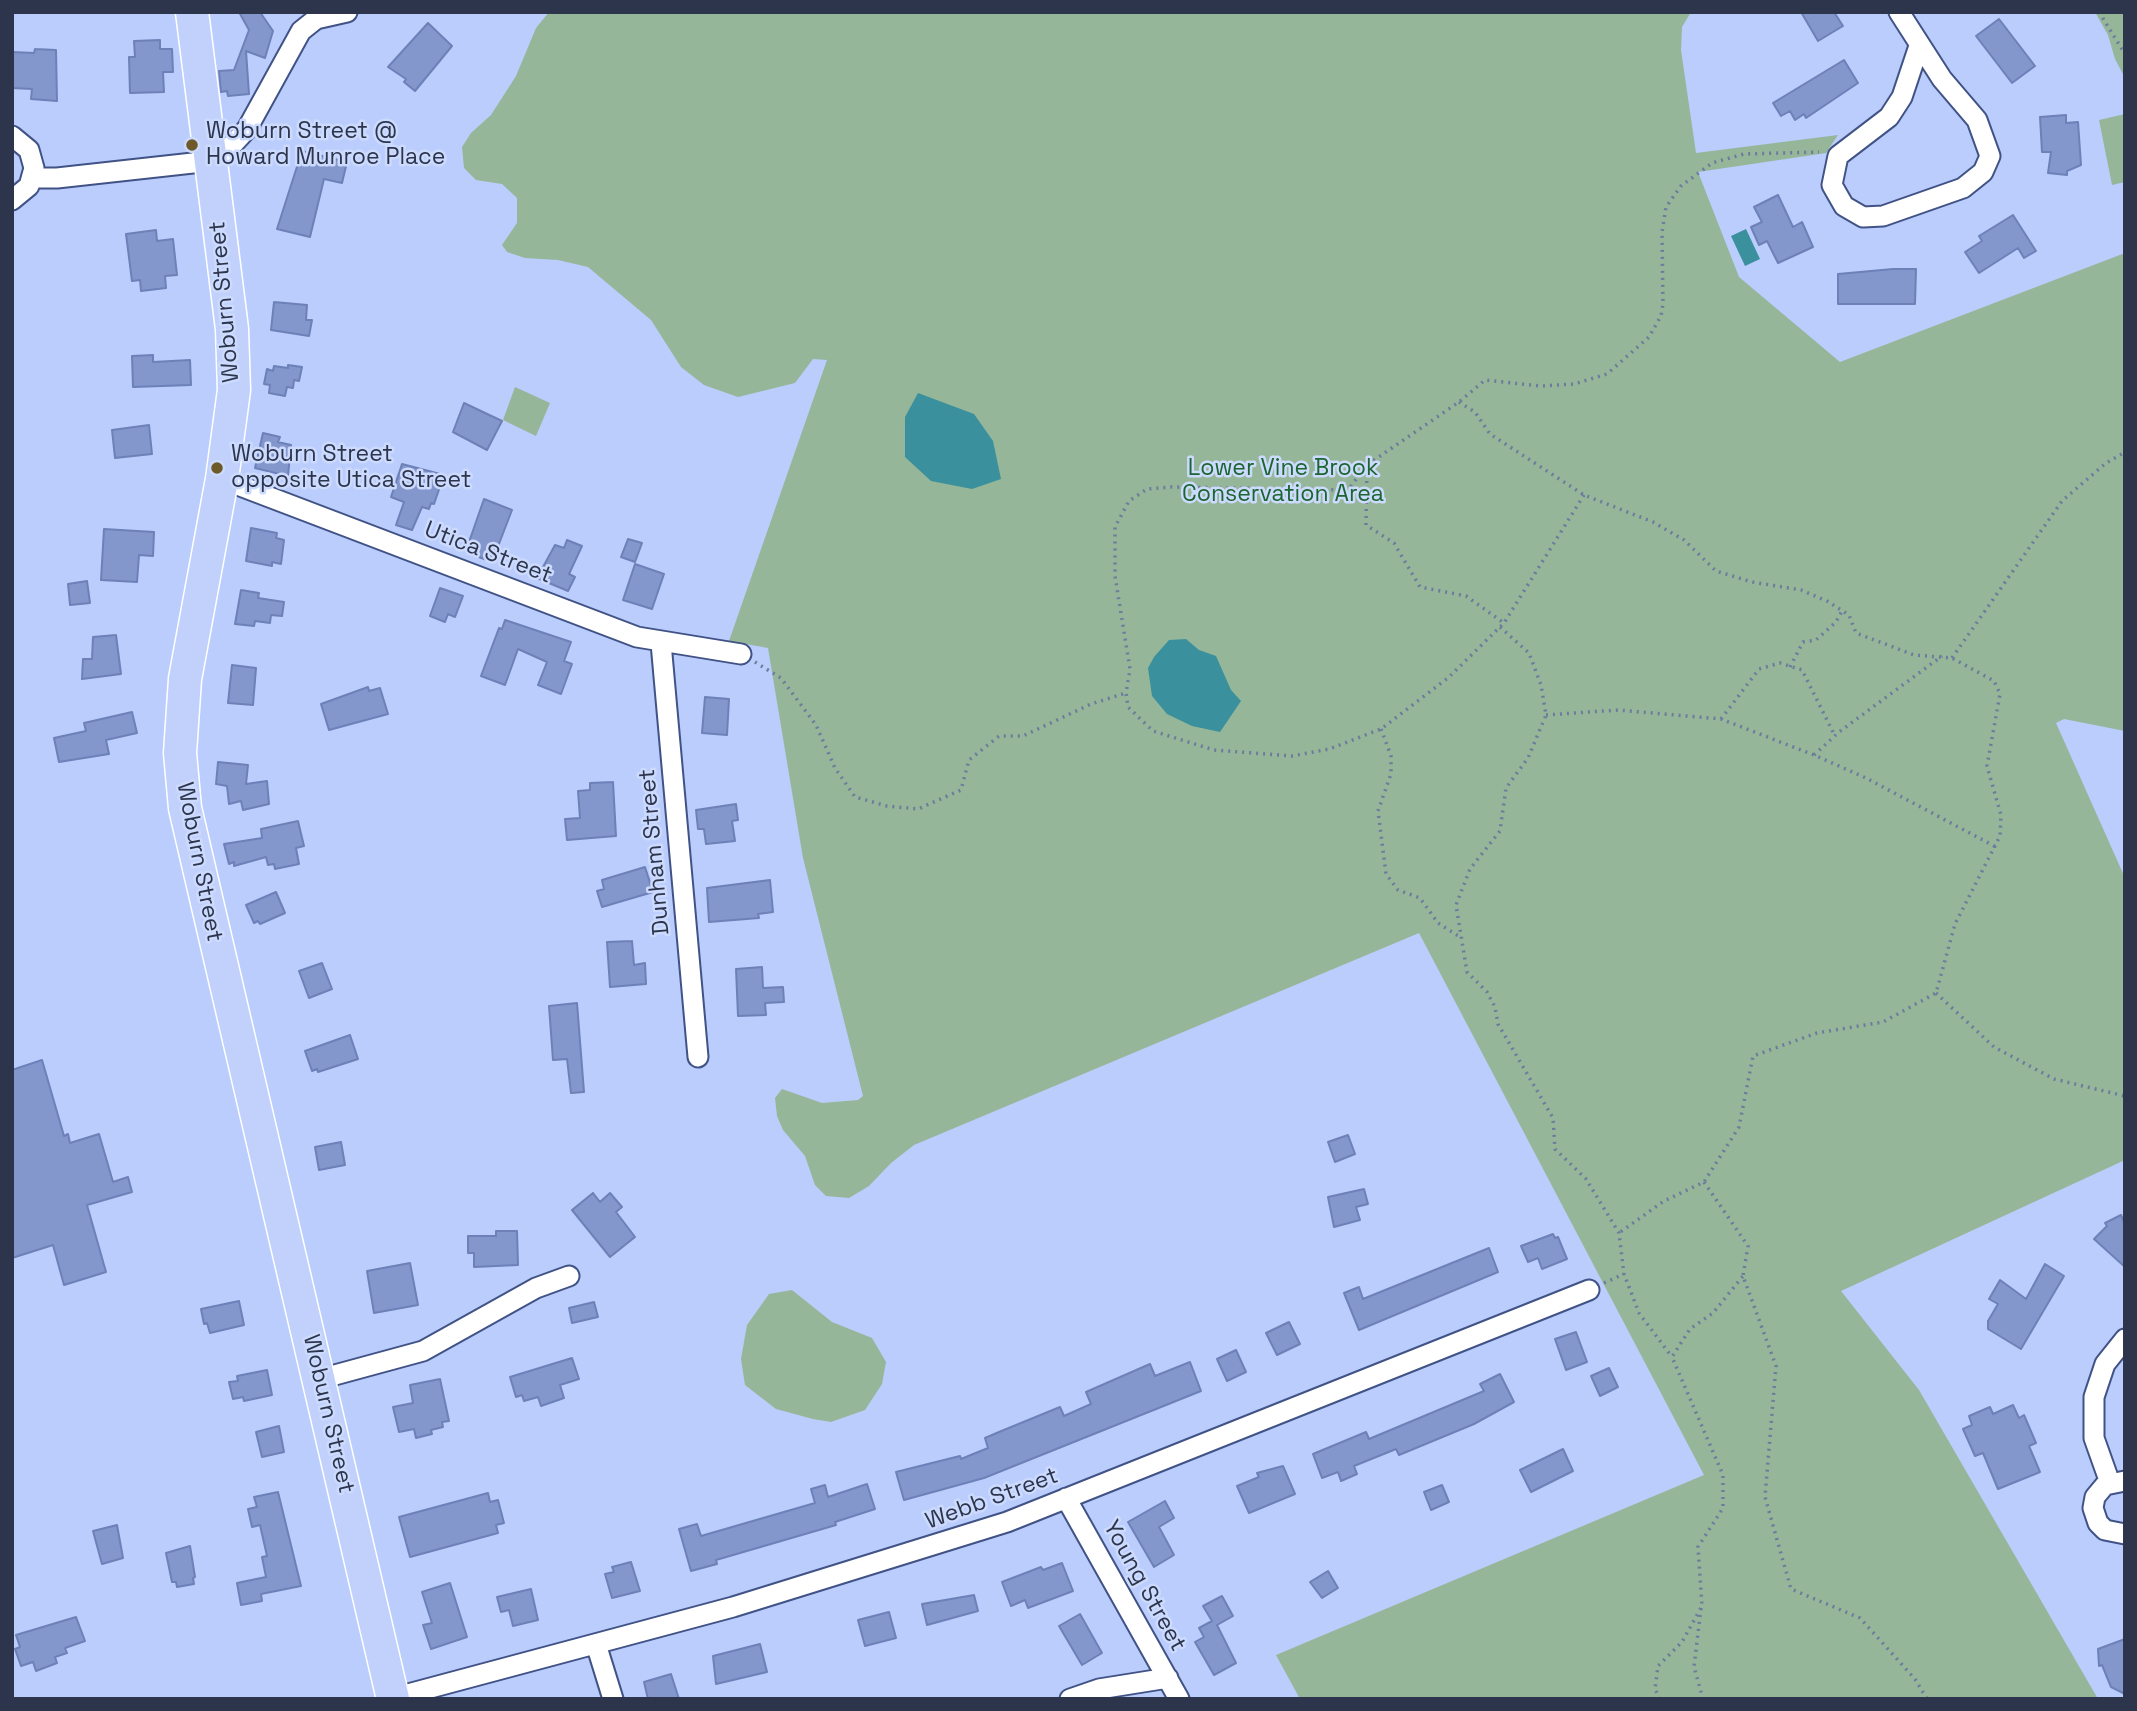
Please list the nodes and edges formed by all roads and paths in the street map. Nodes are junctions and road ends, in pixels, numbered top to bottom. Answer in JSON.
{"nodes":[{"id":1,"x":192,"y":12,"type":"edge"},
{"id":2,"x":347,"y":12,"type":"edge"},
{"id":3,"x":1899,"y":12,"type":"edge"},
{"id":4,"x":2099,"y":12,"type":"edge"},
{"id":5,"x":1919,"y":46,"type":"junction"},
{"id":6,"x":2125,"y":54,"type":"edge"},
{"id":7,"x":12,"y":136,"type":"edge"},
{"id":8,"x":1838,"y":156,"type":"junction"},
{"id":9,"x":211,"y":162,"type":"junction"},
{"id":10,"x":33,"y":178,"type":"junction"},
{"id":11,"x":12,"y":200,"type":"edge"},
{"id":12,"x":1459,"y":402,"type":"junction"},
{"id":13,"x":2125,"y":452,"type":"edge"},
{"id":14,"x":1367,"y":465,"type":"junction"},
{"id":15,"x":222,"y":479,"type":"junction"},
{"id":16,"x":1584,"y":495,"type":"junction"},
{"id":17,"x":1842,"y":611,"type":"junction"},
{"id":18,"x":1504,"y":623,"type":"junction"},
{"id":19,"x":1500,"y":627,"type":"junction"},
{"id":20,"x":661,"y":643,"type":"junction"},
{"id":21,"x":741,"y":654,"type":"joint"},
{"id":22,"x":1944,"y":655,"type":"junction"},
{"id":23,"x":1952,"y":658,"type":"junction"},
{"id":24,"x":1790,"y":667,"type":"junction"},
{"id":25,"x":1126,"y":692,"type":"junction"},
{"id":26,"x":1546,"y":715,"type":"junction"},
{"id":27,"x":1721,"y":719,"type":"junction"},
{"id":28,"x":1381,"y":729,"type":"junction"},
{"id":29,"x":1835,"y":736,"type":"junction"},
{"id":30,"x":1814,"y":755,"type":"junction"},
{"id":31,"x":1996,"y":847,"type":"junction"},
{"id":32,"x":1460,"y":937,"type":"junction"},
{"id":33,"x":1936,"y":993,"type":"junction"},
{"id":34,"x":698,"y":1057,"type":"dead end"},
{"id":35,"x":2125,"y":1096,"type":"edge"},
{"id":36,"x":1704,"y":1182,"type":"junction"},
{"id":37,"x":1619,"y":1233,"type":"junction"},
{"id":38,"x":569,"y":1276,"type":"dead end"},
{"id":39,"x":1743,"y":1276,"type":"junction"},
{"id":40,"x":1589,"y":1290,"type":"dead end"},
{"id":41,"x":2125,"y":1339,"type":"edge"},
{"id":42,"x":1672,"y":1357,"type":"junction"},
{"id":43,"x":320,"y":1379,"type":"junction"},
{"id":44,"x":2117,"y":1482,"type":"edge"},
{"id":45,"x":1066,"y":1498,"type":"junction"},
{"id":46,"x":2125,"y":1534,"type":"edge"},
{"id":47,"x":1702,"y":1606,"type":"junction"},
{"id":48,"x":596,"y":1644,"type":"junction"},
{"id":49,"x":1168,"y":1678,"type":"junction"},
{"id":50,"x":393,"y":1699,"type":"edge"},
{"id":51,"x":613,"y":1699,"type":"edge"},
{"id":52,"x":1070,"y":1699,"type":"edge"},
{"id":53,"x":1179,"y":1699,"type":"edge"},
{"id":54,"x":1660,"y":1699,"type":"edge"},
{"id":55,"x":1703,"y":1699,"type":"edge"},
{"id":56,"x":1927,"y":1699,"type":"edge"}],
"edges":[{"from":1,"to":9,"type":"main road","name":"Woburn Street"},
{"from":2,"to":9,"type":"street"},
{"from":3,"to":5,"type":"street"},
{"from":4,"to":6,"type":"path"},
{"from":5,"to":8,"type":"street"},
{"from":5,"to":8,"type":"street"},
{"from":7,"to":10,"type":"street"},
{"from":8,"to":12,"type":"path"},
{"from":9,"to":10,"type":"street"},
{"from":9,"to":15,"type":"main road","name":"Woburn Street"},
{"from":10,"to":11,"type":"street"},
{"from":12,"to":14,"type":"path"},
{"from":12,"to":16,"type":"path"},
{"from":13,"to":23,"type":"path"},
{"from":14,"to":18,"type":"path"},
{"from":14,"to":25,"type":"path"},
{"from":15,"to":20,"type":"street","name":"Utica Street"},
{"from":15,"to":43,"type":"main road","name":"Woburn Street"},
{"from":16,"to":17,"type":"path"},
{"from":16,"to":18,"type":"path"},
{"from":17,"to":22,"type":"path"},
{"from":17,"to":24,"type":"path"},
{"from":18,"to":19,"type":"path"},
{"from":19,"to":26,"type":"path"},
{"from":19,"to":28,"type":"path"},
{"from":20,"to":21,"type":"street","name":"Utica Street"},
{"from":20,"to":34,"type":"street","name":"Dunham Street"},
{"from":21,"to":25,"type":"path"},
{"from":22,"to":23,"type":"path"},
{"from":22,"to":29,"type":"path"},
{"from":23,"to":31,"type":"path"},
{"from":24,"to":27,"type":"path"},
{"from":24,"to":29,"type":"path"},
{"from":25,"to":28,"type":"path"},
{"from":26,"to":27,"type":"path"},
{"from":26,"to":32,"type":"path"},
{"from":27,"to":30,"type":"path"},
{"from":28,"to":32,"type":"path"},
{"from":29,"to":30,"type":"path"},
{"from":30,"to":31,"type":"path"},
{"from":31,"to":33,"type":"path"},
{"from":32,"to":37,"type":"path"},
{"from":33,"to":35,"type":"path"},
{"from":33,"to":36,"type":"path"},
{"from":36,"to":37,"type":"path"},
{"from":36,"to":39,"type":"path"},
{"from":37,"to":42,"type":"path"},
{"from":38,"to":43,"type":"street"},
{"from":39,"to":42,"type":"path"},
{"from":39,"to":56,"type":"path"},
{"from":40,"to":45,"type":"street","name":"Webb Street"},
{"from":41,"to":44,"type":"street"},
{"from":42,"to":47,"type":"path"},
{"from":43,"to":50,"type":"main road","name":"Woburn Street"},
{"from":44,"to":46,"type":"street"},
{"from":45,"to":48,"type":"street","name":"Webb Street"},
{"from":45,"to":49,"type":"street","name":"Young Street"},
{"from":47,"to":54,"type":"path"},
{"from":47,"to":55,"type":"path"},
{"from":48,"to":50,"type":"street","name":"Webb Street"},
{"from":48,"to":51,"type":"street"},
{"from":49,"to":52,"type":"street"},
{"from":49,"to":53,"type":"street","name":"Young Street"}]}
